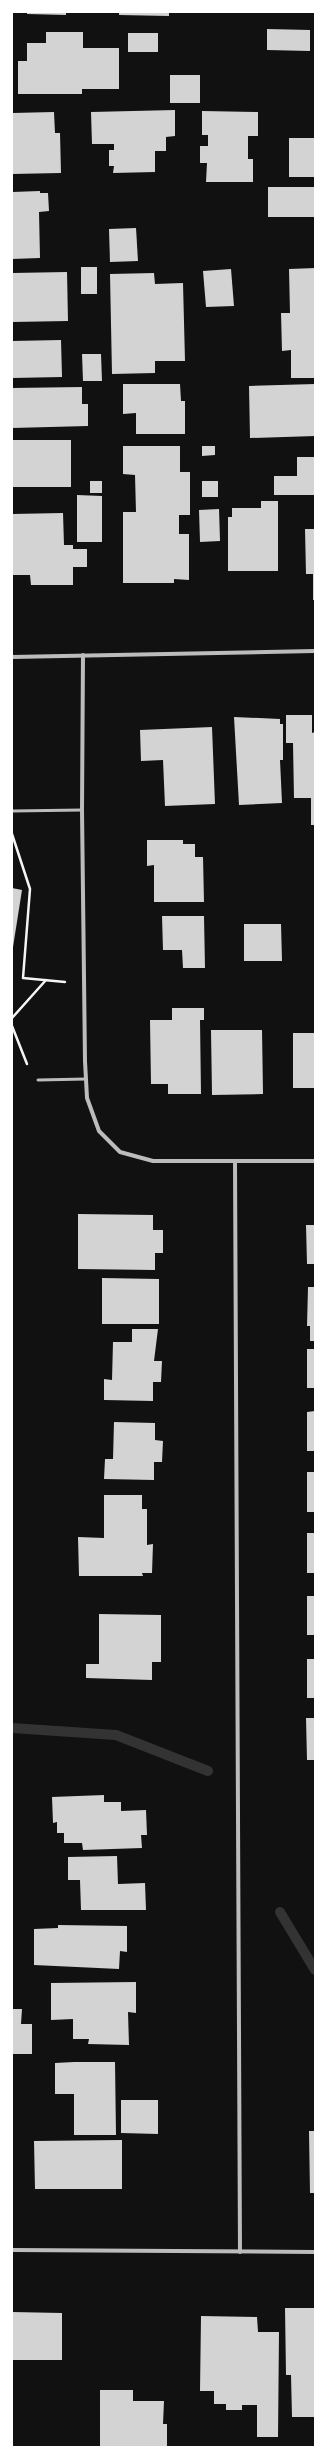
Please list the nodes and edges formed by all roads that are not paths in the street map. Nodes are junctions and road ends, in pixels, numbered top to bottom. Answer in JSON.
{"nodes":[{"id":1,"x":315,"y":650,"type":"edge"},
{"id":2,"x":83,"y":655,"type":"junction"},
{"id":3,"x":12,"y":657,"type":"edge"},
{"id":4,"x":82,"y":810,"type":"junction"},
{"id":5,"x":12,"y":811,"type":"edge"},
{"id":6,"x":86,"y":1079,"type":"junction"},
{"id":7,"x":38,"y":1080,"type":"road end"},
{"id":8,"x":315,"y":1160,"type":"edge"},
{"id":9,"x":235,"y":1161,"type":"junction"},
{"id":10,"x":12,"y":2250,"type":"edge"},
{"id":11,"x":240,"y":2252,"type":"junction"},
{"id":12,"x":315,"y":2252,"type":"edge"}],
"edges":[{"from":1,"to":2,"type":"street"},
{"from":2,"to":3,"type":"street"},
{"from":2,"to":4,"type":"street"},
{"from":4,"to":5,"type":"lane"},
{"from":4,"to":6,"type":"street"},
{"from":6,"to":7,"type":"lane"},
{"from":6,"to":9,"type":"street"},
{"from":8,"to":9,"type":"street"},
{"from":9,"to":11,"type":"street"},
{"from":10,"to":11,"type":"street"},
{"from":11,"to":12,"type":"street"}]}
